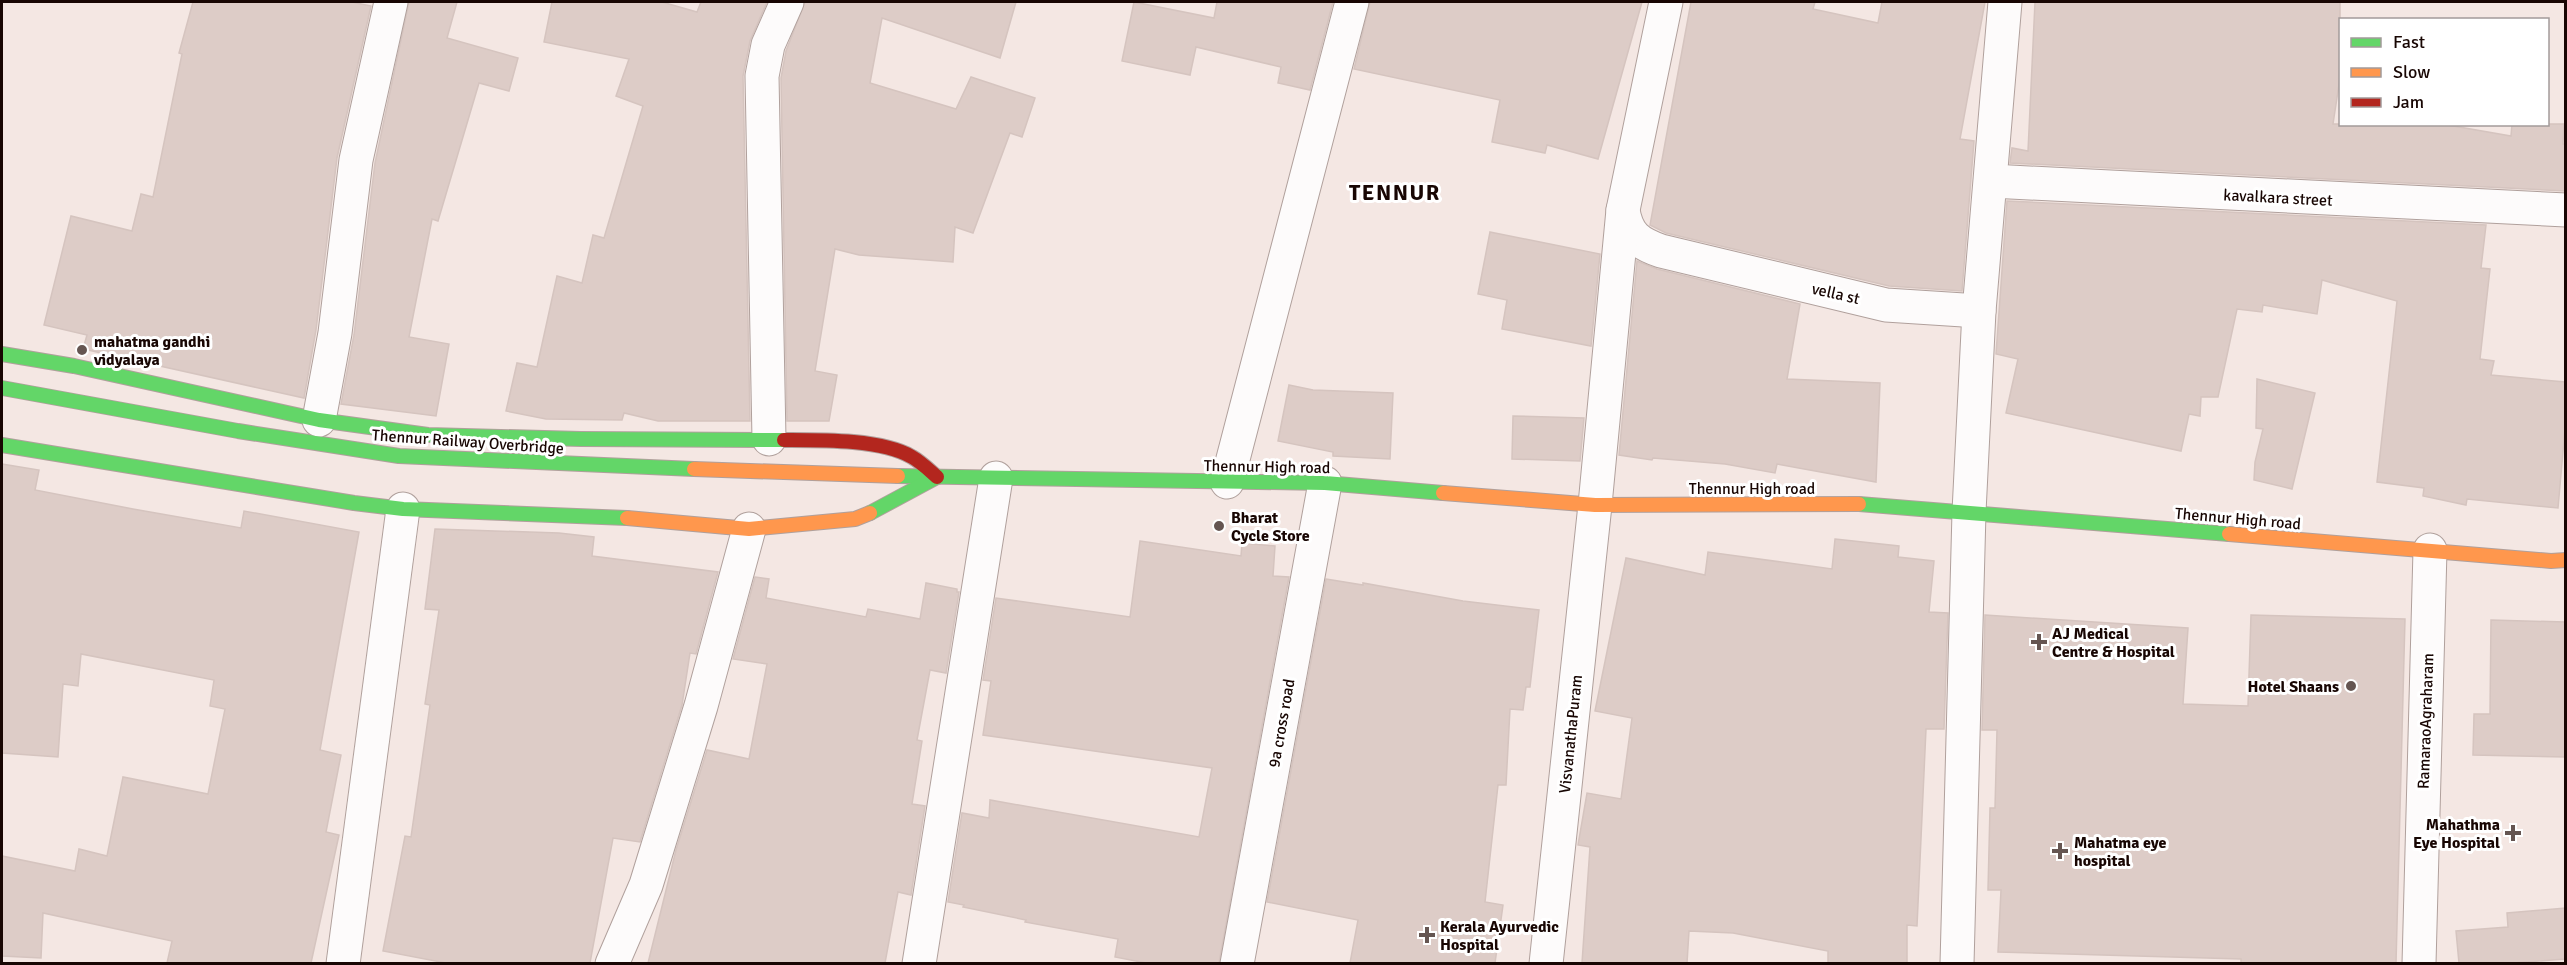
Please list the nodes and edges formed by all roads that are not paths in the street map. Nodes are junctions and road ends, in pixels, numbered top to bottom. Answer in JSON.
{"nodes":[{"id":1,"x":391,"y":2,"type":"edge"},
{"id":2,"x":787,"y":2,"type":"edge"},
{"id":3,"x":1352,"y":2,"type":"edge"},
{"id":4,"x":1666,"y":2,"type":"edge"},
{"id":5,"x":2005,"y":2,"type":"edge"},
{"id":6,"x":1991,"y":181,"type":"junction"},
{"id":7,"x":1623,"y":210,"type":"junction"},
{"id":8,"x":2565,"y":210,"type":"edge"},
{"id":9,"x":1979,"y":311,"type":"junction"},
{"id":10,"x":2,"y":354,"type":"edge"},
{"id":11,"x":2,"y":388,"type":"edge"},
{"id":12,"x":319,"y":420,"type":"junction"},
{"id":13,"x":769,"y":439,"type":"junction"},
{"id":14,"x":2,"y":445,"type":"edge"},
{"id":15,"x":937,"y":477,"type":"junction"},
{"id":16,"x":996,"y":478,"type":"junction"},
{"id":17,"x":1227,"y":482,"type":"junction"},
{"id":18,"x":1325,"y":483,"type":"junction"},
{"id":19,"x":1595,"y":505,"type":"junction"},
{"id":20,"x":403,"y":509,"type":"junction"},
{"id":21,"x":1969,"y":512,"type":"junction"},
{"id":22,"x":749,"y":530,"type":"junction"},
{"id":23,"x":2430,"y":550,"type":"junction"},
{"id":24,"x":2565,"y":560,"type":"edge"},
{"id":25,"x":343,"y":963,"type":"edge"},
{"id":26,"x":612,"y":963,"type":"edge"},
{"id":27,"x":918,"y":963,"type":"edge"},
{"id":28,"x":1237,"y":963,"type":"edge"},
{"id":29,"x":1546,"y":963,"type":"edge"},
{"id":30,"x":1958,"y":963,"type":"edge"},
{"id":31,"x":2419,"y":963,"type":"edge"}],
"edges":[{"from":1,"to":12,"type":"street"},
{"from":2,"to":13,"type":"street"},
{"from":3,"to":17,"type":"street"},
{"from":4,"to":7,"type":"street"},
{"from":5,"to":6,"type":"street"},
{"from":6,"to":8,"type":"street","name":"kavalkara street"},
{"from":6,"to":9,"type":"street"},
{"from":7,"to":9,"type":"street","name":"vella st"},
{"from":7,"to":19,"type":"street","name":"VisvanathaPuram"},
{"from":9,"to":21,"type":"street"},
{"from":10,"to":12,"type":"main road"},
{"from":11,"to":15,"type":"main road","name":"Thennur Railway Overbridge"},
{"from":12,"to":13,"type":"main road"},
{"from":13,"to":15,"type":"main road"},
{"from":14,"to":20,"type":"main road"},
{"from":15,"to":16,"type":"main road","name":"Thennur High road"},
{"from":15,"to":22,"type":"main road"},
{"from":16,"to":17,"type":"main road","name":"Thennur High road"},
{"from":16,"to":27,"type":"street"},
{"from":17,"to":18,"type":"main road","name":"Thennur High road"},
{"from":18,"to":19,"type":"main road","name":"Thennur High road"},
{"from":18,"to":28,"type":"street","name":"9a cross road"},
{"from":19,"to":21,"type":"main road","name":"Thennur High road"},
{"from":19,"to":29,"type":"street","name":"VisvanathaPuram"},
{"from":20,"to":22,"type":"main road"},
{"from":20,"to":25,"type":"street"},
{"from":21,"to":23,"type":"main road","name":"Thennur High road"},
{"from":21,"to":30,"type":"street"},
{"from":22,"to":26,"type":"street"},
{"from":23,"to":24,"type":"main road","name":"Thennur High road"},
{"from":23,"to":31,"type":"street","name":"RamaraoAgraharam"}]}
